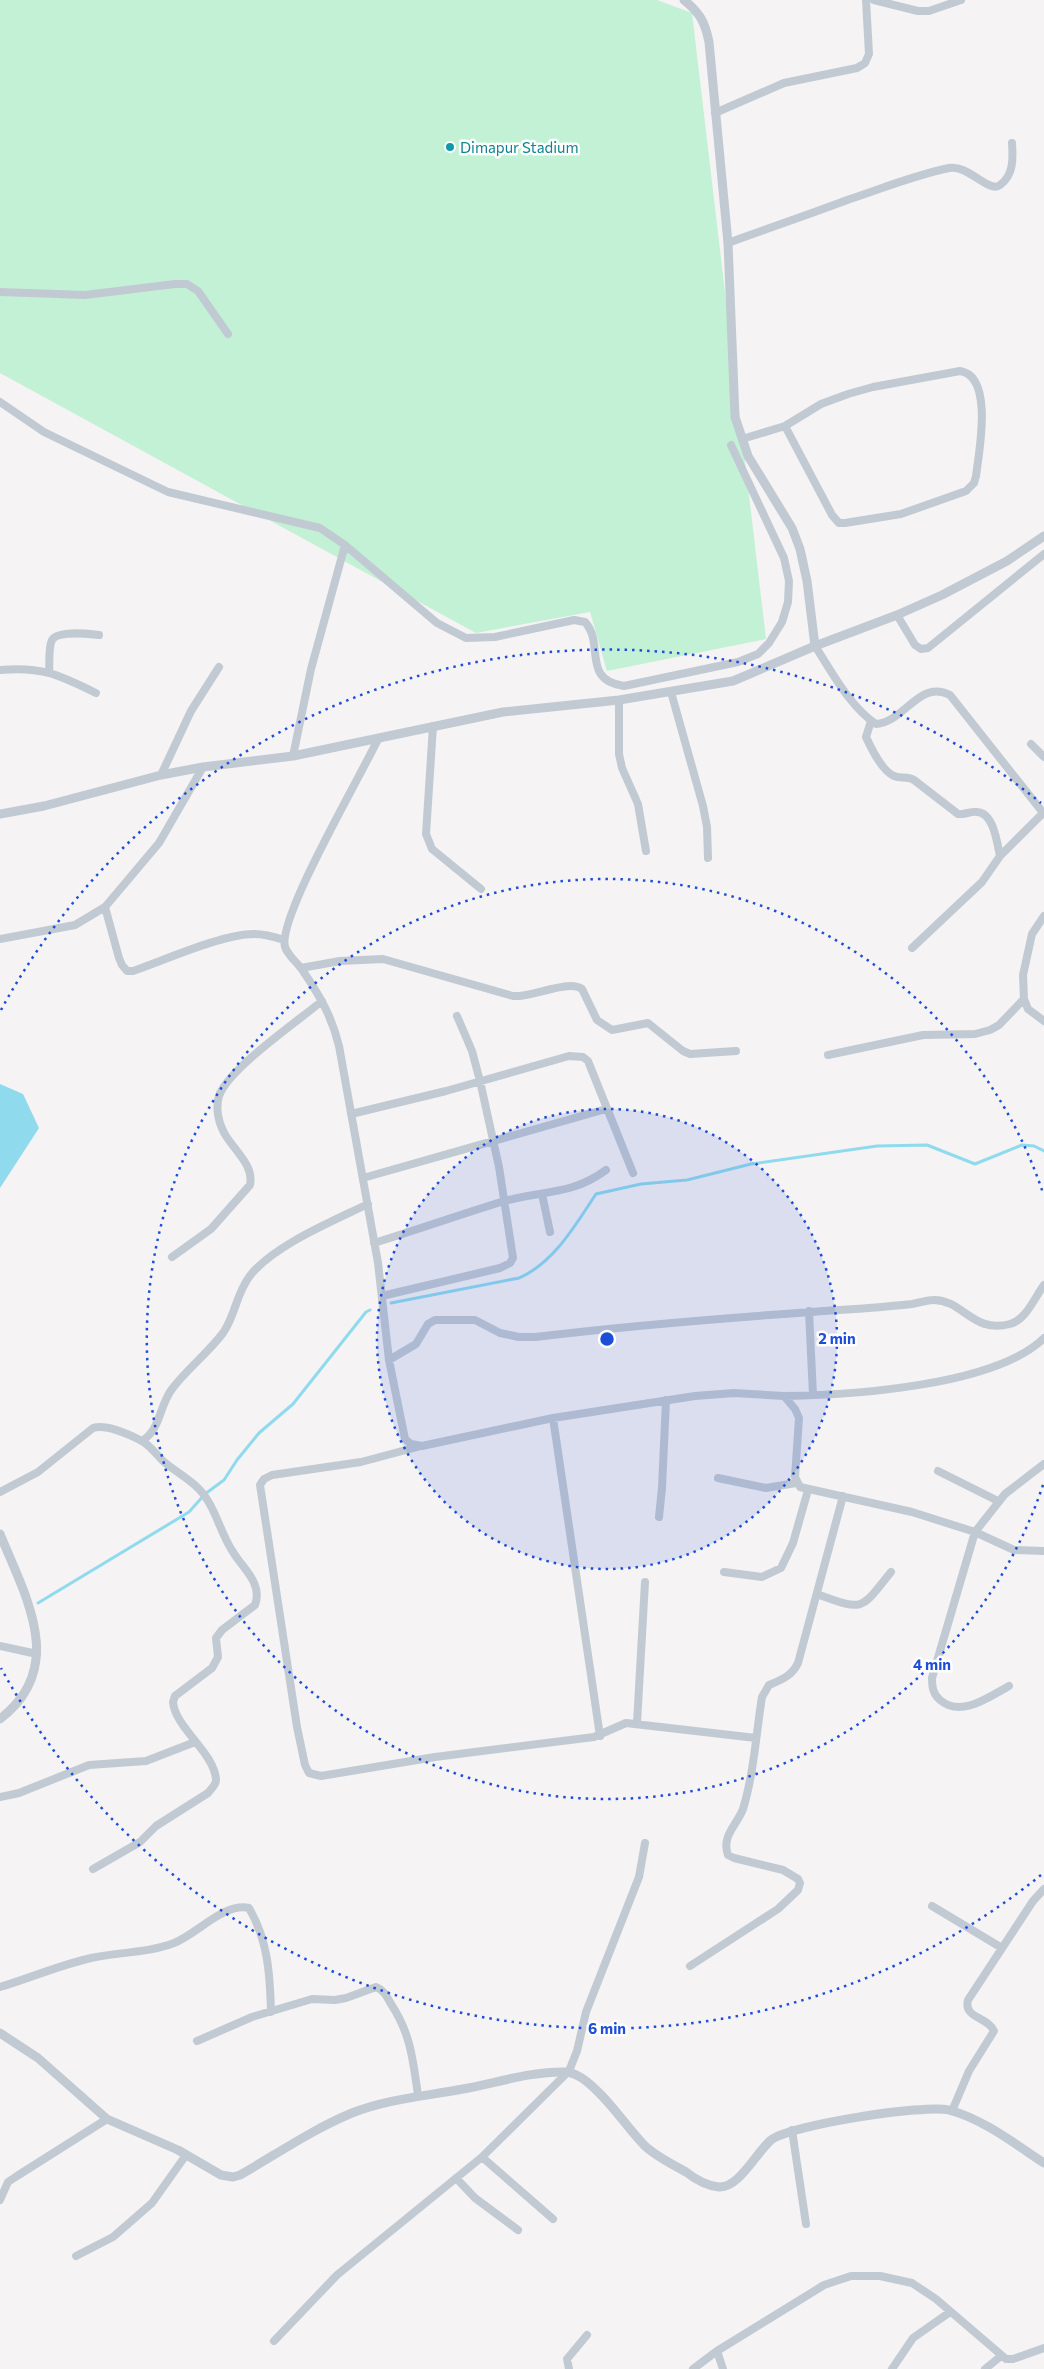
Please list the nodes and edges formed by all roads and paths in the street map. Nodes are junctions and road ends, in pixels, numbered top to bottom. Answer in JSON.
{"nodes":[{"id":1,"x":684,"y":0,"type":"edge"},
{"id":2,"x":866,"y":0,"type":"edge"},
{"id":3,"x":874,"y":0,"type":"edge"},
{"id":4,"x":961,"y":0,"type":"edge"},
{"id":5,"x":715,"y":113,"type":"junction"},
{"id":6,"x":1012,"y":143,"type":"dead end"},
{"id":7,"x":728,"y":243,"type":"junction"},
{"id":8,"x":0,"y":292,"type":"edge"},
{"id":9,"x":228,"y":334,"type":"dead end"},
{"id":10,"x":0,"y":402,"type":"edge"},
{"id":11,"x":784,"y":426,"type":"junction"},
{"id":12,"x":742,"y":439,"type":"junction"},
{"id":13,"x":731,"y":445,"type":"dead end"},
{"id":14,"x":1044,"y":536,"type":"edge"},
{"id":15,"x":345,"y":545,"type":"junction"},
{"id":16,"x":1044,"y":554,"type":"edge"},
{"id":17,"x":898,"y":615,"type":"junction"},
{"id":18,"x":99,"y":635,"type":"dead end"},
{"id":19,"x":815,"y":646,"type":"junction"},
{"id":20,"x":219,"y":667,"type":"dead end"},
{"id":21,"x":0,"y":670,"type":"edge"},
{"id":22,"x":49,"y":672,"type":"junction"},
{"id":23,"x":671,"y":692,"type":"junction"},
{"id":24,"x":96,"y":693,"type":"dead end"},
{"id":25,"x":619,"y":700,"type":"junction"},
{"id":26,"x":871,"y":721,"type":"junction"},
{"id":27,"x":433,"y":726,"type":"junction"},
{"id":28,"x":378,"y":739,"type":"junction"},
{"id":29,"x":1032,"y":744,"type":"dead end"},
{"id":30,"x":293,"y":756,"type":"junction"},
{"id":31,"x":1044,"y":756,"type":"edge"},
{"id":32,"x":203,"y":767,"type":"junction"},
{"id":33,"x":161,"y":775,"type":"junction"},
{"id":34,"x":0,"y":814,"type":"edge"},
{"id":35,"x":1044,"y":814,"type":"edge"},
{"id":36,"x":646,"y":851,"type":"dead end"},
{"id":37,"x":1000,"y":856,"type":"junction"},
{"id":38,"x":708,"y":858,"type":"dead end"},
{"id":39,"x":481,"y":889,"type":"dead end"},
{"id":40,"x":106,"y":907,"type":"junction"},
{"id":41,"x":1044,"y":916,"type":"edge"},
{"id":42,"x":0,"y":939,"type":"edge"},
{"id":43,"x":284,"y":940,"type":"junction"},
{"id":44,"x":912,"y":948,"type":"dead end"},
{"id":45,"x":301,"y":968,"type":"junction"},
{"id":46,"x":1024,"y":999,"type":"junction"},
{"id":47,"x":322,"y":1001,"type":"junction"},
{"id":48,"x":457,"y":1016,"type":"dead end"},
{"id":49,"x":1044,"y":1021,"type":"edge"},
{"id":50,"x":736,"y":1051,"type":"dead end"},
{"id":51,"x":828,"y":1055,"type":"dead end"},
{"id":52,"x":480,"y":1081,"type":"junction"},
{"id":53,"x":606,"y":1109,"type":"junction"},
{"id":54,"x":350,"y":1114,"type":"junction"},
{"id":55,"x":492,"y":1142,"type":"junction"},
{"id":56,"x":606,"y":1170,"type":"dead end"},
{"id":57,"x":633,"y":1173,"type":"dead end"},
{"id":58,"x":363,"y":1178,"type":"junction"},
{"id":59,"x":542,"y":1194,"type":"junction"},
{"id":60,"x":504,"y":1201,"type":"junction"},
{"id":61,"x":368,"y":1204,"type":"junction"},
{"id":62,"x":550,"y":1232,"type":"dead end"},
{"id":63,"x":374,"y":1244,"type":"junction"},
{"id":64,"x":172,"y":1257,"type":"dead end"},
{"id":65,"x":1044,"y":1285,"type":"edge"},
{"id":66,"x":382,"y":1296,"type":"junction"},
{"id":67,"x":809,"y":1311,"type":"junction"},
{"id":68,"x":1044,"y":1338,"type":"edge"},
{"id":69,"x":389,"y":1360,"type":"junction"},
{"id":70,"x":813,"y":1395,"type":"junction"},
{"id":71,"x":784,"y":1396,"type":"junction"},
{"id":72,"x":666,"y":1400,"type":"junction"},
{"id":73,"x":552,"y":1418,"type":"junction"},
{"id":74,"x":142,"y":1440,"type":"junction"},
{"id":75,"x":422,"y":1446,"type":"junction"},
{"id":76,"x":1044,"y":1464,"type":"edge"},
{"id":77,"x":938,"y":1471,"type":"dead end"},
{"id":78,"x":718,"y":1478,"type":"dead end"},
{"id":79,"x":796,"y":1483,"type":"junction"},
{"id":80,"x":808,"y":1490,"type":"junction"},
{"id":81,"x":0,"y":1492,"type":"edge"},
{"id":82,"x":843,"y":1496,"type":"junction"},
{"id":83,"x":998,"y":1501,"type":"junction"},
{"id":84,"x":659,"y":1517,"type":"dead end"},
{"id":85,"x":975,"y":1532,"type":"junction"},
{"id":86,"x":0,"y":1534,"type":"edge"},
{"id":87,"x":1044,"y":1550,"type":"edge"},
{"id":88,"x":724,"y":1572,"type":"dead end"},
{"id":89,"x":891,"y":1572,"type":"dead end"},
{"id":90,"x":645,"y":1582,"type":"dead end"},
{"id":91,"x":817,"y":1594,"type":"junction"},
{"id":92,"x":0,"y":1646,"type":"edge"},
{"id":93,"x":38,"y":1654,"type":"junction"},
{"id":94,"x":1009,"y":1686,"type":"dead end"},
{"id":95,"x":0,"y":1719,"type":"edge"},
{"id":96,"x":637,"y":1724,"type":"junction"},
{"id":97,"x":600,"y":1736,"type":"junction"},
{"id":98,"x":756,"y":1738,"type":"junction"},
{"id":99,"x":195,"y":1742,"type":"junction"},
{"id":100,"x":0,"y":1797,"type":"edge"},
{"id":101,"x":645,"y":1843,"type":"dead end"},
{"id":102,"x":93,"y":1869,"type":"dead end"},
{"id":103,"x":1044,"y":1890,"type":"edge"},
{"id":104,"x":932,"y":1906,"type":"dead end"},
{"id":105,"x":1002,"y":1948,"type":"junction"},
{"id":106,"x":690,"y":1966,"type":"dead end"},
{"id":107,"x":0,"y":1988,"type":"edge"},
{"id":108,"x":271,"y":2012,"type":"junction"},
{"id":109,"x":0,"y":2032,"type":"edge"},
{"id":110,"x":197,"y":2041,"type":"dead end"},
{"id":111,"x":569,"y":2071,"type":"junction"},
{"id":112,"x":418,"y":2095,"type":"junction"},
{"id":113,"x":952,"y":2111,"type":"junction"},
{"id":114,"x":107,"y":2119,"type":"junction"},
{"id":115,"x":792,"y":2130,"type":"junction"},
{"id":116,"x":186,"y":2155,"type":"junction"},
{"id":117,"x":482,"y":2157,"type":"junction"},
{"id":118,"x":1044,"y":2163,"type":"edge"},
{"id":119,"x":456,"y":2178,"type":"junction"},
{"id":120,"x":0,"y":2200,"type":"edge"},
{"id":121,"x":553,"y":2218,"type":"dead end"},
{"id":122,"x":806,"y":2224,"type":"dead end"},
{"id":123,"x":518,"y":2230,"type":"dead end"},
{"id":124,"x":76,"y":2256,"type":"dead end"},
{"id":125,"x":950,"y":2312,"type":"junction"},
{"id":126,"x":587,"y":2335,"type":"dead end"},
{"id":127,"x":274,"y":2341,"type":"dead end"},
{"id":128,"x":1044,"y":2348,"type":"edge"},
{"id":129,"x":718,"y":2351,"type":"junction"},
{"id":130,"x":1001,"y":2356,"type":"junction"},
{"id":131,"x":569,"y":2369,"type":"edge"},
{"id":132,"x":693,"y":2369,"type":"edge"},
{"id":133,"x":723,"y":2369,"type":"edge"},
{"id":134,"x":892,"y":2369,"type":"edge"},
{"id":135,"x":985,"y":2369,"type":"edge"}],
"edges":[{"from":1,"to":5,"type":"street"},
{"from":2,"to":5,"type":"street"},
{"from":3,"to":4,"type":"street"},
{"from":5,"to":7,"type":"street"},
{"from":6,"to":7,"type":"street"},
{"from":7,"to":12,"type":"street"},
{"from":8,"to":9,"type":"street"},
{"from":10,"to":15,"type":"street"},
{"from":11,"to":11,"type":"street"},
{"from":11,"to":12,"type":"street"},
{"from":12,"to":19,"type":"street"},
{"from":13,"to":15,"type":"street"},
{"from":14,"to":17,"type":"street"},
{"from":15,"to":30,"type":"street"},
{"from":16,"to":17,"type":"street"},
{"from":17,"to":19,"type":"street"},
{"from":18,"to":22,"type":"street"},
{"from":19,"to":23,"type":"street"},
{"from":19,"to":26,"type":"street"},
{"from":20,"to":33,"type":"street"},
{"from":21,"to":22,"type":"street"},
{"from":22,"to":24,"type":"street"},
{"from":23,"to":25,"type":"street"},
{"from":23,"to":38,"type":"street"},
{"from":25,"to":27,"type":"street"},
{"from":25,"to":36,"type":"street"},
{"from":26,"to":35,"type":"street"},
{"from":26,"to":37,"type":"street"},
{"from":27,"to":28,"type":"street"},
{"from":27,"to":39,"type":"street"},
{"from":28,"to":30,"type":"street"},
{"from":28,"to":43,"type":"street"},
{"from":29,"to":31,"type":"street"},
{"from":30,"to":32,"type":"street"},
{"from":32,"to":33,"type":"street"},
{"from":32,"to":40,"type":"street"},
{"from":33,"to":34,"type":"street"},
{"from":35,"to":37,"type":"street"},
{"from":37,"to":44,"type":"street"},
{"from":40,"to":42,"type":"street"},
{"from":40,"to":43,"type":"street"},
{"from":41,"to":46,"type":"street"},
{"from":43,"to":45,"type":"street"},
{"from":45,"to":47,"type":"street"},
{"from":45,"to":50,"type":"street"},
{"from":46,"to":49,"type":"street"},
{"from":46,"to":51,"type":"street"},
{"from":47,"to":54,"type":"street"},
{"from":47,"to":64,"type":"street"},
{"from":48,"to":52,"type":"street"},
{"from":52,"to":53,"type":"street"},
{"from":52,"to":54,"type":"street"},
{"from":52,"to":55,"type":"street"},
{"from":53,"to":55,"type":"street"},
{"from":53,"to":57,"type":"street"},
{"from":54,"to":58,"type":"street"},
{"from":55,"to":58,"type":"street"},
{"from":55,"to":60,"type":"street"},
{"from":56,"to":59,"type":"street"},
{"from":58,"to":61,"type":"street"},
{"from":59,"to":60,"type":"street"},
{"from":59,"to":62,"type":"street"},
{"from":60,"to":63,"type":"street"},
{"from":60,"to":66,"type":"street"},
{"from":61,"to":63,"type":"street"},
{"from":61,"to":74,"type":"street"},
{"from":63,"to":66,"type":"street"},
{"from":65,"to":67,"type":"street"},
{"from":66,"to":69,"type":"street"},
{"from":67,"to":69,"type":"street"},
{"from":67,"to":70,"type":"street"},
{"from":68,"to":70,"type":"street"},
{"from":69,"to":75,"type":"street"},
{"from":70,"to":71,"type":"street"},
{"from":71,"to":72,"type":"street"},
{"from":71,"to":79,"type":"street"},
{"from":72,"to":73,"type":"street"},
{"from":72,"to":84,"type":"street"},
{"from":73,"to":75,"type":"street"},
{"from":73,"to":97,"type":"street"},
{"from":74,"to":81,"type":"street"},
{"from":74,"to":99,"type":"street"},
{"from":75,"to":97,"type":"street"},
{"from":76,"to":83,"type":"street"},
{"from":77,"to":83,"type":"street"},
{"from":78,"to":79,"type":"street"},
{"from":79,"to":80,"type":"street"},
{"from":80,"to":82,"type":"street"},
{"from":80,"to":88,"type":"street"},
{"from":82,"to":85,"type":"street"},
{"from":82,"to":91,"type":"street"},
{"from":83,"to":85,"type":"street"},
{"from":85,"to":87,"type":"street"},
{"from":85,"to":94,"type":"street"},
{"from":86,"to":93,"type":"street"},
{"from":89,"to":91,"type":"street"},
{"from":90,"to":96,"type":"street"},
{"from":91,"to":98,"type":"street"},
{"from":92,"to":93,"type":"street"},
{"from":93,"to":95,"type":"street"},
{"from":96,"to":97,"type":"street"},
{"from":96,"to":98,"type":"street"},
{"from":98,"to":106,"type":"street"},
{"from":99,"to":100,"type":"street"},
{"from":99,"to":102,"type":"street"},
{"from":101,"to":111,"type":"street"},
{"from":103,"to":105,"type":"street"},
{"from":104,"to":105,"type":"street"},
{"from":105,"to":113,"type":"street"},
{"from":107,"to":108,"type":"street"},
{"from":108,"to":110,"type":"street"},
{"from":108,"to":112,"type":"street"},
{"from":109,"to":114,"type":"street"},
{"from":111,"to":112,"type":"street"},
{"from":111,"to":115,"type":"street"},
{"from":111,"to":117,"type":"street"},
{"from":112,"to":116,"type":"street"},
{"from":113,"to":115,"type":"street"},
{"from":113,"to":118,"type":"street"},
{"from":114,"to":116,"type":"street"},
{"from":114,"to":120,"type":"street"},
{"from":115,"to":122,"type":"street"},
{"from":116,"to":124,"type":"street"},
{"from":117,"to":119,"type":"street"},
{"from":117,"to":121,"type":"street"},
{"from":119,"to":123,"type":"street"},
{"from":119,"to":127,"type":"street"},
{"from":125,"to":129,"type":"street"},
{"from":125,"to":130,"type":"street"},
{"from":125,"to":134,"type":"street"},
{"from":126,"to":131,"type":"street"},
{"from":128,"to":130,"type":"street"},
{"from":129,"to":132,"type":"street"},
{"from":129,"to":133,"type":"street"},
{"from":130,"to":135,"type":"street"}]}
